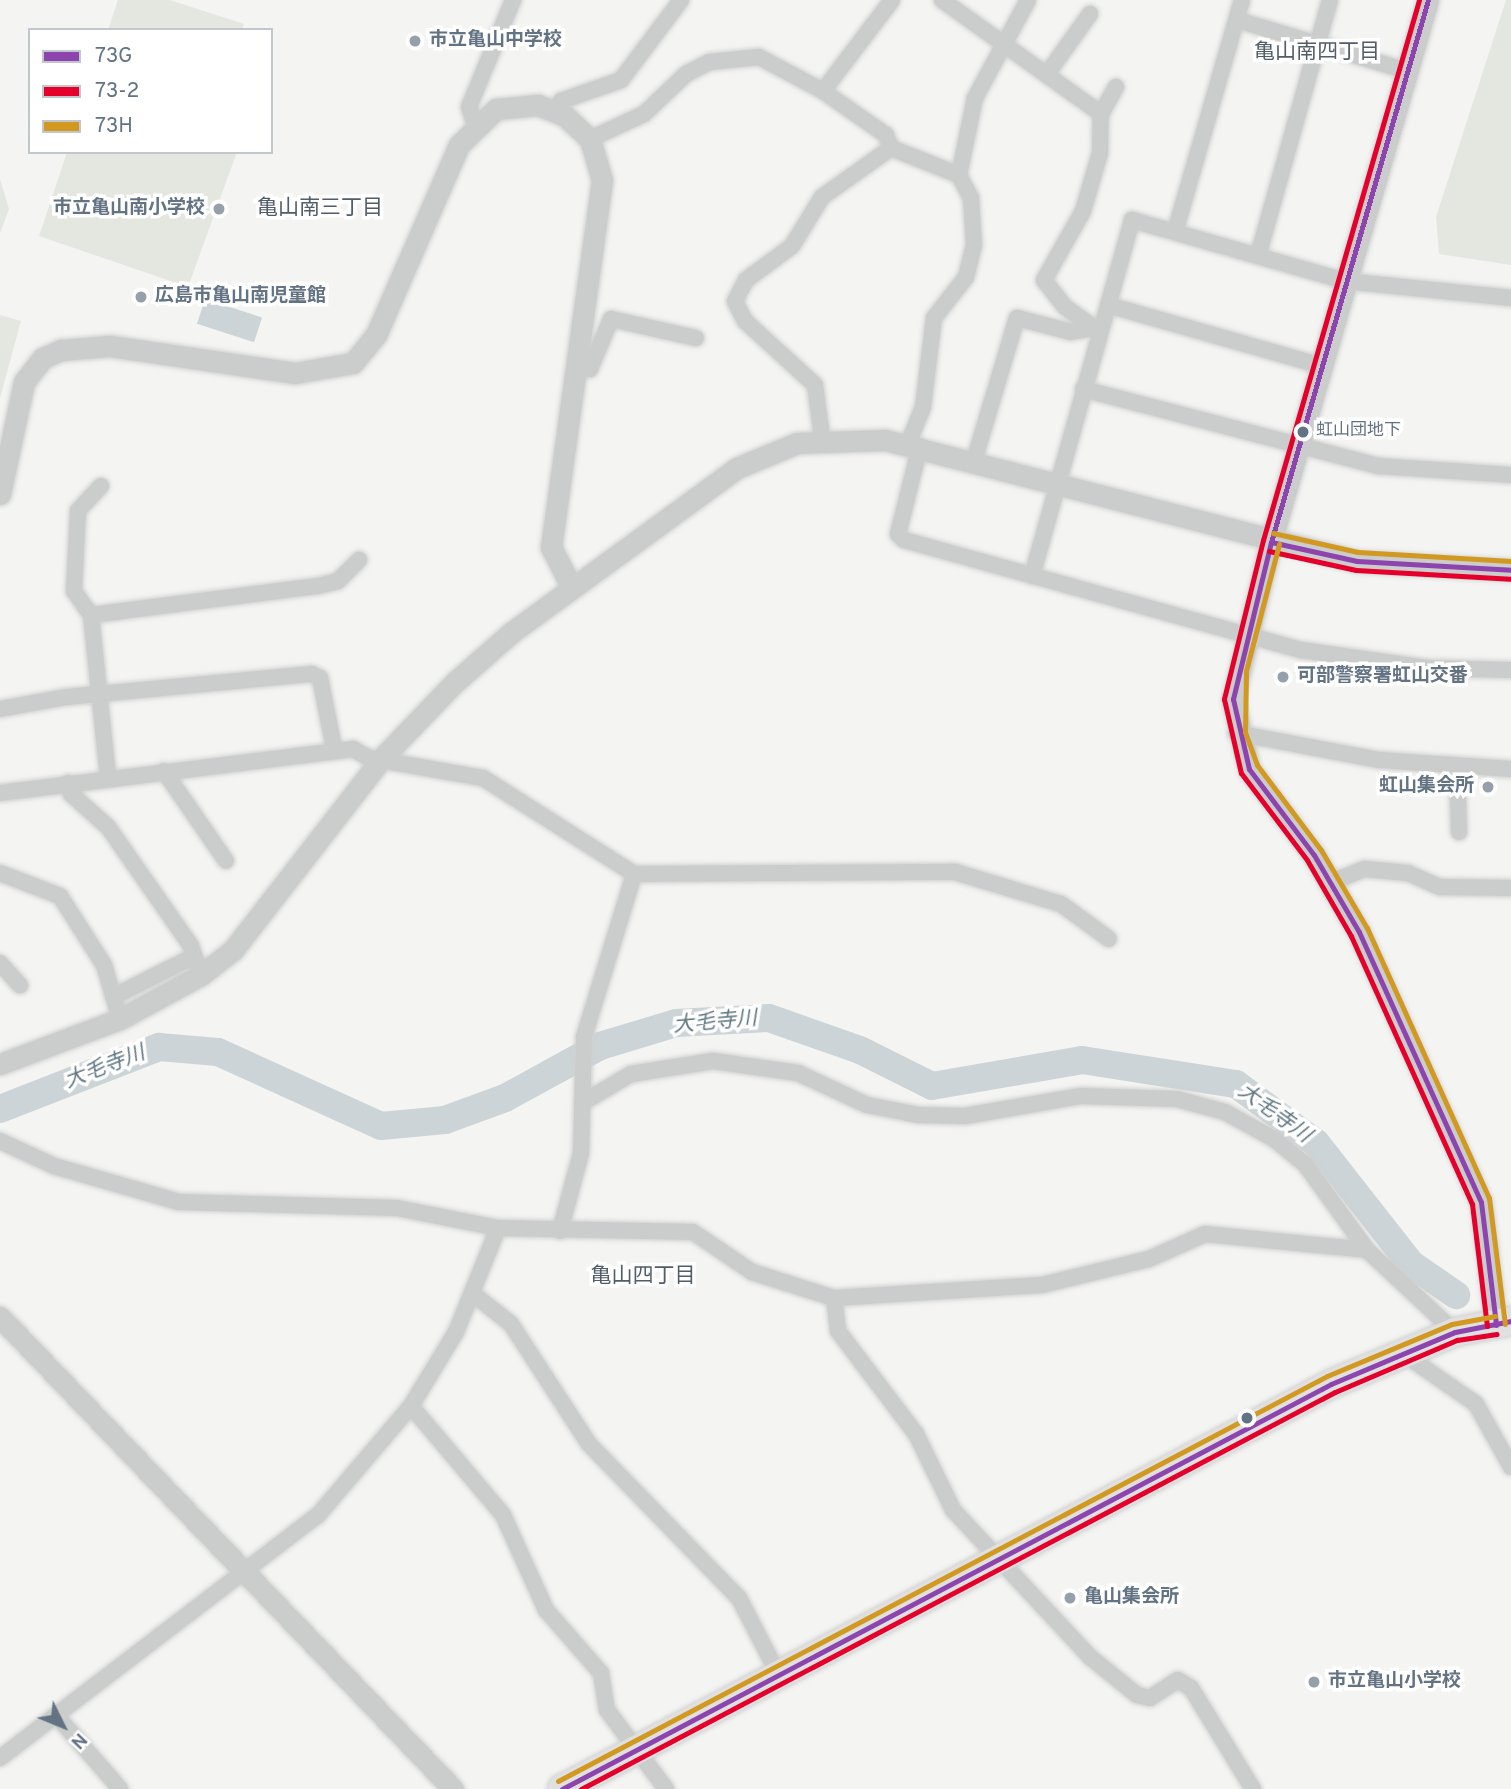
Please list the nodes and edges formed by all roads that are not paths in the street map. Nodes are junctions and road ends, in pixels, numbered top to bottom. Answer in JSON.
{"nodes":[{"id":1,"x":513,"y":0,"type":"edge"},
{"id":2,"x":681,"y":0,"type":"edge"},
{"id":3,"x":892,"y":0,"type":"edge"},
{"id":4,"x":942,"y":0,"type":"edge"},
{"id":5,"x":1028,"y":0,"type":"edge"},
{"id":6,"x":1242,"y":0,"type":"edge"},
{"id":7,"x":1331,"y":0,"type":"edge"},
{"id":8,"x":1428,"y":0,"type":"edge"},
{"id":9,"x":1090,"y":14,"type":"dead end"},
{"id":10,"x":1237,"y":20,"type":"junction"},
{"id":11,"x":1006,"y":43,"type":"junction"},
{"id":12,"x":1318,"y":44,"type":"junction"},
{"id":13,"x":1407,"y":71,"type":"junction"},
{"id":14,"x":1047,"y":74,"type":"junction"},
{"id":15,"x":1116,"y":87,"type":"dead end"},
{"id":16,"x":823,"y":91,"type":"junction"},
{"id":17,"x":555,"y":110,"type":"junction"},
{"id":18,"x":1101,"y":114,"type":"junction"},
{"id":19,"x":475,"y":125,"type":"junction"},
{"id":20,"x":590,"y":139,"type":"junction"},
{"id":21,"x":891,"y":148,"type":"junction"},
{"id":22,"x":959,"y":175,"type":"junction"},
{"id":23,"x":1175,"y":232,"type":"junction"},
{"id":24,"x":1258,"y":256,"type":"junction"},
{"id":25,"x":1345,"y":281,"type":"junction"},
{"id":26,"x":1511,"y":298,"type":"edge"},
{"id":27,"x":1108,"y":305,"type":"junction"},
{"id":28,"x":1095,"y":330,"type":"junction"},
{"id":29,"x":696,"y":338,"type":"dead end"},
{"id":30,"x":1322,"y":366,"type":"junction"},
{"id":31,"x":577,"y":371,"type":"junction"},
{"id":32,"x":1083,"y":389,"type":"junction"},
{"id":33,"x":822,"y":438,"type":"junction"},
{"id":34,"x":914,"y":445,"type":"junction"},
{"id":35,"x":1299,"y":450,"type":"junction"},
{"id":36,"x":974,"y":461,"type":"junction"},
{"id":37,"x":1511,"y":475,"type":"edge"},
{"id":38,"x":1055,"y":484,"type":"junction"},
{"id":39,"x":101,"y":486,"type":"dead end"},
{"id":40,"x":0,"y":494,"type":"edge"},
{"id":41,"x":1271,"y":542,"type":"junction"},
{"id":42,"x":359,"y":560,"type":"dead end"},
{"id":43,"x":1511,"y":570,"type":"edge"},
{"id":44,"x":1032,"y":576,"type":"junction"},
{"id":45,"x":572,"y":588,"type":"junction"},
{"id":46,"x":91,"y":615,"type":"junction"},
{"id":47,"x":1245,"y":637,"type":"junction"},
{"id":48,"x":1511,"y":670,"type":"edge"},
{"id":49,"x":99,"y":695,"type":"junction"},
{"id":50,"x":0,"y":709,"type":"edge"},
{"id":51,"x":1236,"y":733,"type":"junction"},
{"id":52,"x":334,"y":748,"type":"junction"},
{"id":53,"x":382,"y":758,"type":"junction"},
{"id":54,"x":1457,"y":768,"type":"junction"},
{"id":55,"x":1511,"y":769,"type":"edge"},
{"id":56,"x":164,"y":771,"type":"junction"},
{"id":57,"x":108,"y":778,"type":"junction"},
{"id":58,"x":68,"y":783,"type":"junction"},
{"id":59,"x":0,"y":793,"type":"edge"},
{"id":60,"x":1458,"y":832,"type":"dead end"},
{"id":61,"x":226,"y":861,"type":"dead end"},
{"id":62,"x":0,"y":873,"type":"edge"},
{"id":63,"x":634,"y":874,"type":"junction"},
{"id":64,"x":1332,"y":882,"type":"junction"},
{"id":65,"x":1511,"y":888,"type":"edge"},
{"id":66,"x":1109,"y":939,"type":"dead end"},
{"id":67,"x":0,"y":963,"type":"edge"},
{"id":68,"x":197,"y":966,"type":"junction"},
{"id":69,"x":20,"y":985,"type":"dead end"},
{"id":70,"x":113,"y":998,"type":"junction"},
{"id":71,"x":120,"y":1019,"type":"junction"},
{"id":72,"x":0,"y":1064,"type":"edge"},
{"id":73,"x":582,"y":1097,"type":"junction"},
{"id":74,"x":0,"y":1141,"type":"edge"},
{"id":75,"x":498,"y":1228,"type":"junction"},
{"id":76,"x":560,"y":1231,"type":"junction"},
{"id":77,"x":1367,"y":1250,"type":"junction"},
{"id":78,"x":472,"y":1293,"type":"junction"},
{"id":79,"x":834,"y":1298,"type":"junction"},
{"id":80,"x":0,"y":1317,"type":"edge"},
{"id":81,"x":1503,"y":1323,"type":"edge"},
{"id":82,"x":1455,"y":1332,"type":"junction"},
{"id":83,"x":1401,"y":1352,"type":"junction"},
{"id":84,"x":411,"y":1406,"type":"junction"},
{"id":85,"x":1511,"y":1467,"type":"edge"},
{"id":86,"x":999,"y":1558,"type":"junction"},
{"id":87,"x":246,"y":1573,"type":"junction"},
{"id":88,"x":778,"y":1674,"type":"junction"},
{"id":89,"x":56,"y":1714,"type":"junction"},
{"id":90,"x":634,"y":1750,"type":"junction"},
{"id":91,"x":0,"y":1758,"type":"edge"},
{"id":92,"x":1244,"y":1785,"type":"edge"},
{"id":93,"x":120,"y":1789,"type":"edge"},
{"id":94,"x":453,"y":1789,"type":"edge"},
{"id":95,"x":562,"y":1789,"type":"edge"},
{"id":96,"x":666,"y":1789,"type":"edge"}],
"edges":[{"from":1,"to":19,"type":"street"},
{"from":2,"to":17,"type":"street"},
{"from":3,"to":16,"type":"street"},
{"from":4,"to":11,"type":"street"},
{"from":5,"to":11,"type":"street"},
{"from":6,"to":10,"type":"street"},
{"from":7,"to":12,"type":"street"},
{"from":8,"to":13,"type":"street"},
{"from":9,"to":14,"type":"street"},
{"from":10,"to":12,"type":"street"},
{"from":10,"to":23,"type":"street"},
{"from":11,"to":14,"type":"street"},
{"from":11,"to":22,"type":"street"},
{"from":12,"to":13,"type":"street"},
{"from":12,"to":24,"type":"street"},
{"from":13,"to":25,"type":"street"},
{"from":14,"to":18,"type":"street"},
{"from":15,"to":18,"type":"street"},
{"from":16,"to":20,"type":"street"},
{"from":16,"to":21,"type":"street"},
{"from":17,"to":19,"type":"street"},
{"from":17,"to":20,"type":"street"},
{"from":18,"to":28,"type":"street"},
{"from":19,"to":40,"type":"street"},
{"from":20,"to":31,"type":"street"},
{"from":21,"to":22,"type":"street"},
{"from":21,"to":33,"type":"street"},
{"from":22,"to":34,"type":"street"},
{"from":23,"to":24,"type":"street"},
{"from":23,"to":27,"type":"street"},
{"from":24,"to":25,"type":"street"},
{"from":25,"to":26,"type":"street"},
{"from":25,"to":30,"type":"street"},
{"from":27,"to":28,"type":"street"},
{"from":27,"to":30,"type":"street"},
{"from":28,"to":32,"type":"street"},
{"from":28,"to":36,"type":"street"},
{"from":29,"to":31,"type":"street"},
{"from":30,"to":35,"type":"street"},
{"from":31,"to":45,"type":"street"},
{"from":32,"to":35,"type":"street"},
{"from":32,"to":38,"type":"street"},
{"from":33,"to":34,"type":"street"},
{"from":33,"to":45,"type":"street"},
{"from":34,"to":36,"type":"street"},
{"from":34,"to":44,"type":"street"},
{"from":35,"to":37,"type":"street"},
{"from":35,"to":41,"type":"street"},
{"from":36,"to":38,"type":"street"},
{"from":38,"to":41,"type":"street"},
{"from":38,"to":44,"type":"street"},
{"from":39,"to":46,"type":"street"},
{"from":41,"to":43,"type":"street"},
{"from":41,"to":47,"type":"street"},
{"from":42,"to":46,"type":"street"},
{"from":44,"to":47,"type":"street"},
{"from":45,"to":53,"type":"street"},
{"from":46,"to":49,"type":"street"},
{"from":47,"to":48,"type":"street"},
{"from":47,"to":51,"type":"street"},
{"from":49,"to":50,"type":"street"},
{"from":49,"to":52,"type":"street"},
{"from":49,"to":57,"type":"street"},
{"from":51,"to":54,"type":"street"},
{"from":51,"to":64,"type":"street"},
{"from":52,"to":53,"type":"street"},
{"from":52,"to":56,"type":"street"},
{"from":53,"to":63,"type":"street"},
{"from":53,"to":68,"type":"street"},
{"from":54,"to":55,"type":"street"},
{"from":54,"to":60,"type":"street"},
{"from":56,"to":57,"type":"street"},
{"from":56,"to":61,"type":"street"},
{"from":57,"to":58,"type":"street"},
{"from":58,"to":59,"type":"street"},
{"from":58,"to":68,"type":"street"},
{"from":62,"to":70,"type":"street"},
{"from":63,"to":66,"type":"street"},
{"from":63,"to":73,"type":"street"},
{"from":64,"to":65,"type":"street"},
{"from":64,"to":81,"type":"street"},
{"from":67,"to":69,"type":"street"},
{"from":68,"to":70,"type":"street"},
{"from":68,"to":71,"type":"street"},
{"from":70,"to":71,"type":"street"},
{"from":71,"to":72,"type":"street"},
{"from":73,"to":76,"type":"street"},
{"from":73,"to":77,"type":"street"},
{"from":74,"to":75,"type":"street"},
{"from":75,"to":76,"type":"street"},
{"from":75,"to":78,"type":"street"},
{"from":76,"to":79,"type":"street"},
{"from":77,"to":79,"type":"street"},
{"from":77,"to":82,"type":"street"},
{"from":78,"to":84,"type":"street"},
{"from":78,"to":88,"type":"street"},
{"from":79,"to":86,"type":"street"},
{"from":80,"to":87,"type":"street"},
{"from":81,"to":82,"type":"highway"},
{"from":82,"to":83,"type":"highway"},
{"from":83,"to":85,"type":"street"},
{"from":83,"to":86,"type":"highway"},
{"from":84,"to":87,"type":"street"},
{"from":84,"to":90,"type":"street"},
{"from":86,"to":88,"type":"highway"},
{"from":86,"to":92,"type":"street"},
{"from":87,"to":89,"type":"street"},
{"from":87,"to":94,"type":"street"},
{"from":88,"to":90,"type":"highway"},
{"from":89,"to":91,"type":"street"},
{"from":89,"to":93,"type":"street"},
{"from":90,"to":95,"type":"highway"},
{"from":90,"to":96,"type":"street"}]}
